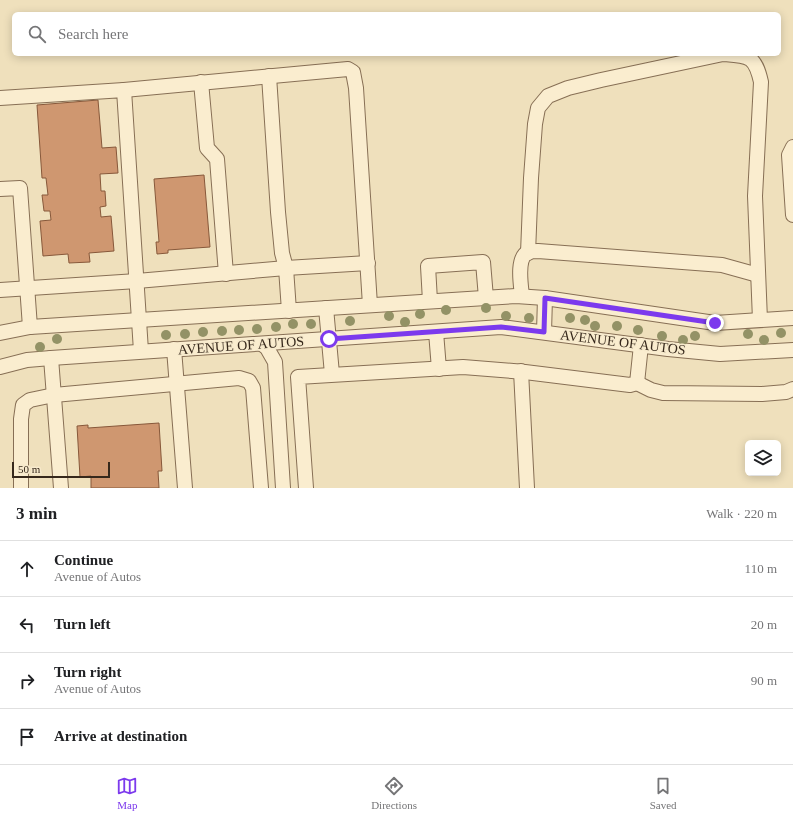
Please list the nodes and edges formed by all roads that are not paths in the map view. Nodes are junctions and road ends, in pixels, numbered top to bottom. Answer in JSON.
{"nodes":[{"id":1,"x":714,"y":56,"type":"edge"},
{"id":2,"x":746,"y":56,"type":"edge"},
{"id":3,"x":269,"y":76,"type":"junction"},
{"id":4,"x":201,"y":82,"type":"junction"},
{"id":5,"x":124,"y":90,"type":"junction"},
{"id":6,"x":0,"y":98,"type":"edge"},
{"id":7,"x":793,"y":147,"type":"edge"},
{"id":8,"x":0,"y":189,"type":"edge"},
{"id":9,"x":793,"y":215,"type":"edge"},
{"id":10,"x":528,"y":252,"type":"junction"},
{"id":11,"x":368,"y":263,"type":"junction"},
{"id":12,"x":286,"y":268,"type":"junction"},
{"id":13,"x":226,"y":274,"type":"junction"},
{"id":14,"x":758,"y":275,"type":"junction"},
{"id":15,"x":137,"y":281,"type":"junction"},
{"id":16,"x":28,"y":288,"type":"junction"},
{"id":17,"x":0,"y":290,"type":"edge"},
{"id":18,"x":522,"y":296,"type":"junction"},
{"id":19,"x":486,"y":298,"type":"junction"},
{"id":20,"x":545,"y":298,"type":"junction"},
{"id":21,"x":430,"y":301,"type":"junction"},
{"id":22,"x":370,"y":305,"type":"junction"},
{"id":23,"x":326,"y":308,"type":"junction"},
{"id":24,"x":289,"y":311,"type":"junction"},
{"id":25,"x":793,"y":318,"type":"edge"},
{"id":26,"x":139,"y":319,"type":"junction"},
{"id":27,"x":760,"y":320,"type":"junction"},
{"id":28,"x":30,"y":327,"type":"junction"},
{"id":29,"x":436,"y":332,"type":"junction"},
{"id":30,"x":544,"y":332,"type":"junction"},
{"id":31,"x":0,"y":333,"type":"edge"},
{"id":32,"x":329,"y":339,"type":"junction"},
{"id":33,"x":262,"y":344,"type":"junction"},
{"id":34,"x":641,"y":345,"type":"junction"},
{"id":35,"x":174,"y":349,"type":"junction"},
{"id":36,"x":793,"y":350,"type":"edge"},
{"id":37,"x":142,"y":351,"type":"junction"},
{"id":38,"x":51,"y":358,"type":"junction"},
{"id":39,"x":0,"y":367,"type":"edge"},
{"id":40,"x":439,"y":369,"type":"junction"},
{"id":41,"x":521,"y":371,"type":"junction"},
{"id":42,"x":332,"y":374,"type":"junction"},
{"id":43,"x":637,"y":383,"type":"junction"},
{"id":44,"x":176,"y":384,"type":"junction"},
{"id":45,"x":793,"y":389,"type":"edge"},
{"id":46,"x":54,"y":395,"type":"junction"},
{"id":47,"x":21,"y":488,"type":"edge"},
{"id":48,"x":61,"y":488,"type":"edge"},
{"id":49,"x":185,"y":488,"type":"edge"},
{"id":50,"x":260,"y":488,"type":"edge"},
{"id":51,"x":283,"y":488,"type":"edge"},
{"id":52,"x":306,"y":488,"type":"edge"},
{"id":53,"x":527,"y":488,"type":"edge"}],
"edges":[{"from":1,"to":10,"type":"street"},
{"from":2,"to":14,"type":"street"},
{"from":3,"to":4,"type":"street"},
{"from":3,"to":11,"type":"street"},
{"from":3,"to":12,"type":"street"},
{"from":4,"to":5,"type":"street"},
{"from":4,"to":13,"type":"street"},
{"from":5,"to":6,"type":"street"},
{"from":5,"to":15,"type":"street"},
{"from":7,"to":9,"type":"street"},
{"from":8,"to":16,"type":"street"},
{"from":10,"to":14,"type":"street"},
{"from":10,"to":18,"type":"street"},
{"from":11,"to":12,"type":"street"},
{"from":11,"to":22,"type":"street"},
{"from":12,"to":13,"type":"street"},
{"from":12,"to":24,"type":"street"},
{"from":13,"to":15,"type":"street"},
{"from":14,"to":27,"type":"street"},
{"from":15,"to":16,"type":"street"},
{"from":15,"to":26,"type":"street"},
{"from":16,"to":17,"type":"street"},
{"from":16,"to":28,"type":"street"},
{"from":18,"to":19,"type":"street"},
{"from":18,"to":20,"type":"street"},
{"from":19,"to":21,"type":"street"},
{"from":19,"to":21,"type":"street"},
{"from":20,"to":27,"type":"street"},
{"from":20,"to":30,"type":"street"},
{"from":21,"to":22,"type":"street"},
{"from":22,"to":23,"type":"street"},
{"from":23,"to":24,"type":"street"},
{"from":23,"to":32,"type":"street"},
{"from":24,"to":26,"type":"street"},
{"from":25,"to":27,"type":"street"},
{"from":26,"to":28,"type":"street"},
{"from":26,"to":37,"type":"street"},
{"from":28,"to":31,"type":"street"},
{"from":29,"to":30,"type":"street","name":"AVENUE OF AUTOS"},
{"from":29,"to":32,"type":"street","name":"AVENUE OF AUTOS"},
{"from":29,"to":40,"type":"street"},
{"from":30,"to":34,"type":"street","name":"AVENUE OF AUTOS"},
{"from":32,"to":33,"type":"street","name":"AVENUE OF AUTOS"},
{"from":32,"to":42,"type":"street"},
{"from":33,"to":35,"type":"street","name":"AVENUE OF AUTOS"},
{"from":33,"to":51,"type":"street"},
{"from":34,"to":36,"type":"street","name":"AVENUE OF AUTOS"},
{"from":34,"to":43,"type":"street"},
{"from":35,"to":37,"type":"street","name":"AVENUE OF AUTOS"},
{"from":35,"to":44,"type":"street"},
{"from":37,"to":38,"type":"street","name":"AVENUE OF AUTOS"},
{"from":38,"to":39,"type":"street","name":"AVENUE OF AUTOS"},
{"from":38,"to":46,"type":"street"},
{"from":40,"to":41,"type":"street"},
{"from":40,"to":42,"type":"street"},
{"from":41,"to":43,"type":"street"},
{"from":41,"to":53,"type":"street"},
{"from":42,"to":52,"type":"street"},
{"from":43,"to":45,"type":"street"},
{"from":44,"to":46,"type":"street"},
{"from":44,"to":49,"type":"street"},
{"from":44,"to":50,"type":"street"},
{"from":46,"to":47,"type":"street"},
{"from":46,"to":48,"type":"street"}]}
